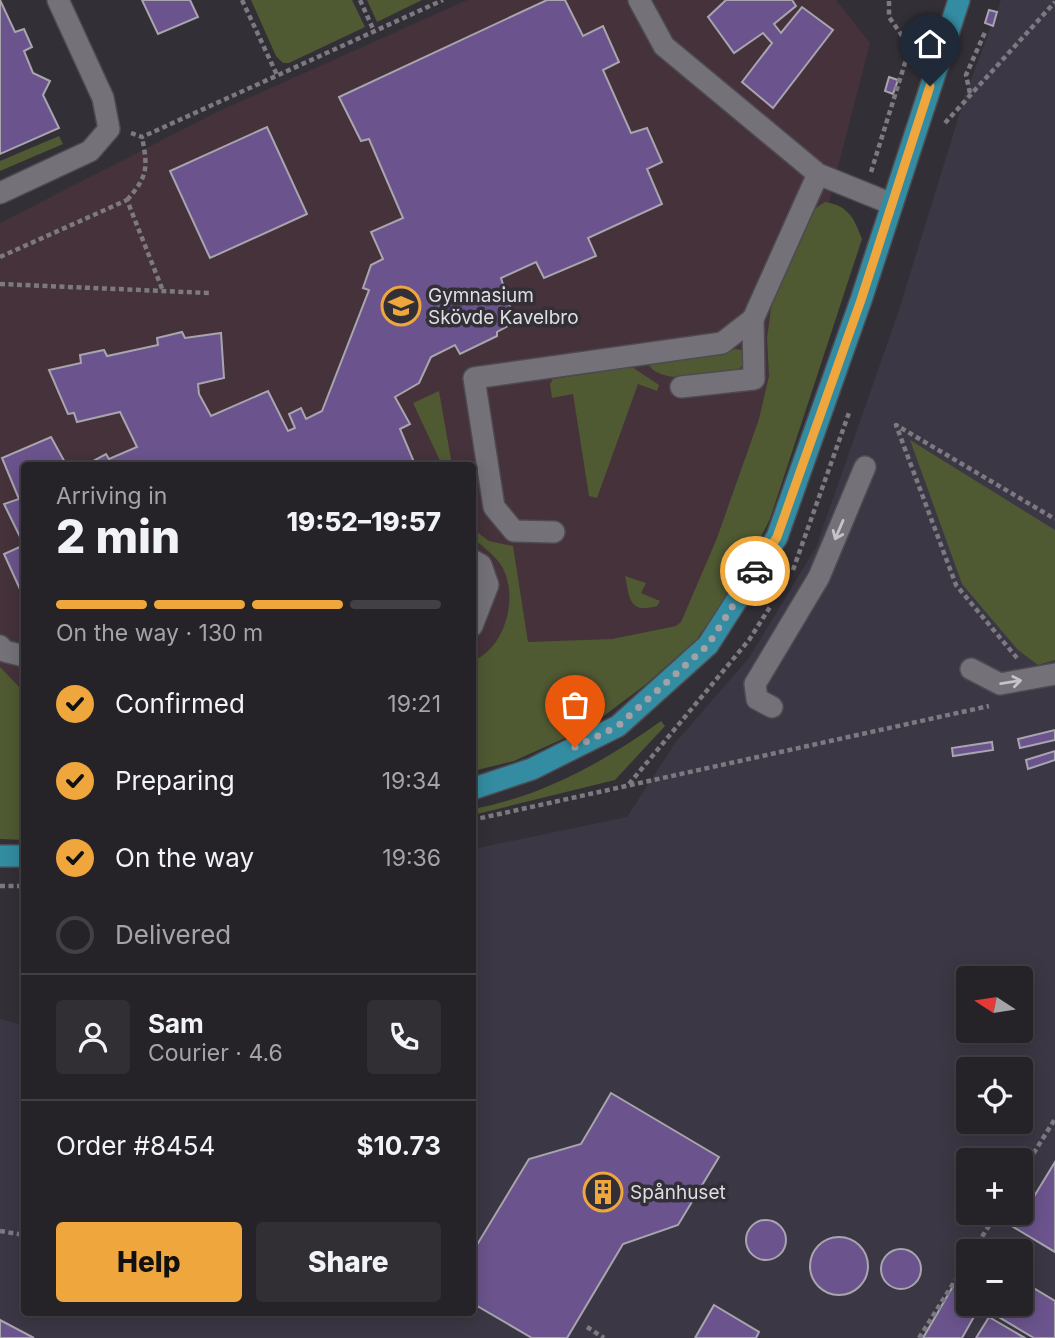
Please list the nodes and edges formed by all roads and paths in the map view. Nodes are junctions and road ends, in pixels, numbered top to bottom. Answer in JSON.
{"nodes":[{"id":1,"x":58,"y":0,"type":"edge"},
{"id":2,"x":242,"y":0,"type":"edge"},
{"id":3,"x":360,"y":0,"type":"edge"},
{"id":4,"x":443,"y":0,"type":"edge"},
{"id":5,"x":639,"y":0,"type":"edge"},
{"id":6,"x":889,"y":0,"type":"edge"},
{"id":7,"x":959,"y":0,"type":"edge"},
{"id":8,"x":986,"y":30,"type":"dead end"},
{"id":9,"x":374,"y":31,"type":"junction"},
{"id":10,"x":277,"y":75,"type":"junction"},
{"id":11,"x":970,"y":94,"type":"dead end"},
{"id":12,"x":109,"y":129,"type":"junction"},
{"id":13,"x":142,"y":137,"type":"junction"},
{"id":14,"x":874,"y":164,"type":"dead end"},
{"id":15,"x":818,"y":174,"type":"junction"},
{"id":16,"x":0,"y":193,"type":"edge"},
{"id":17,"x":127,"y":200,"type":"junction"},
{"id":18,"x":892,"y":204,"type":"junction"},
{"id":19,"x":0,"y":257,"type":"edge"},
{"id":20,"x":0,"y":284,"type":"edge"},
{"id":21,"x":163,"y":291,"type":"junction"},
{"id":22,"x":209,"y":293,"type":"dead end"},
{"id":23,"x":753,"y":319,"type":"junction"},
{"id":24,"x":681,"y":387,"type":"dead end"},
{"id":25,"x":865,"y":467,"type":"dead end"},
{"id":26,"x":1055,"y":519,"type":"edge"},
{"id":27,"x":554,"y":532,"type":"dead end"},
{"id":28,"x":476,"y":562,"type":"edge"},
{"id":29,"x":476,"y":616,"type":"edge"},
{"id":30,"x":0,"y":646,"type":"edge"},
{"id":31,"x":21,"y":655,"type":"edge"},
{"id":32,"x":971,"y":669,"type":"dead end"},
{"id":33,"x":1050,"y":676,"type":"edge"},
{"id":34,"x":991,"y":705,"type":"dead end"},
{"id":35,"x":772,"y":707,"type":"dead end"},
{"id":36,"x":476,"y":788,"type":"edge"},
{"id":37,"x":476,"y":819,"type":"edge"},
{"id":38,"x":0,"y":856,"type":"edge"},
{"id":39,"x":21,"y":856,"type":"edge"},
{"id":40,"x":0,"y":886,"type":"edge"},
{"id":41,"x":21,"y":886,"type":"edge"},
{"id":42,"x":1055,"y":1119,"type":"edge"},
{"id":43,"x":1033,"y":1154,"type":"edge"},
{"id":44,"x":0,"y":1231,"type":"edge"},
{"id":45,"x":21,"y":1234,"type":"edge"},
{"id":46,"x":956,"y":1279,"type":"edge"},
{"id":47,"x":587,"y":1327,"type":"dead end"},
{"id":48,"x":604,"y":1338,"type":"edge"},
{"id":49,"x":919,"y":1338,"type":"edge"}],
"edges":[{"from":1,"to":12,"type":"street"},
{"from":2,"to":10,"type":"path"},
{"from":3,"to":9,"type":"path"},
{"from":4,"to":9,"type":"path"},
{"from":5,"to":15,"type":"street"},
{"from":6,"to":14,"type":"path"},
{"from":7,"to":18,"type":"main road"},
{"from":8,"to":11,"type":"path"},
{"from":9,"to":10,"type":"path"},
{"from":10,"to":13,"type":"path"},
{"from":12,"to":13,"type":"path"},
{"from":12,"to":16,"type":"street"},
{"from":13,"to":17,"type":"path"},
{"from":15,"to":18,"type":"street"},
{"from":15,"to":23,"type":"street"},
{"from":17,"to":19,"type":"path"},
{"from":17,"to":21,"type":"path"},
{"from":18,"to":36,"type":"main road"},
{"from":20,"to":21,"type":"path"},
{"from":21,"to":22,"type":"path"},
{"from":23,"to":24,"type":"street"},
{"from":23,"to":27,"type":"street"},
{"from":25,"to":35,"type":"street","one_way":true},
{"from":26,"to":33,"type":"path"},
{"from":28,"to":29,"type":"street"},
{"from":30,"to":31,"type":"street"},
{"from":32,"to":33,"type":"street","one_way":true},
{"from":34,"to":37,"type":"path"},
{"from":38,"to":39,"type":"main road"},
{"from":40,"to":41,"type":"path"},
{"from":42,"to":43,"type":"path"},
{"from":44,"to":45,"type":"path"},
{"from":46,"to":49,"type":"path"},
{"from":47,"to":48,"type":"path"}]}
